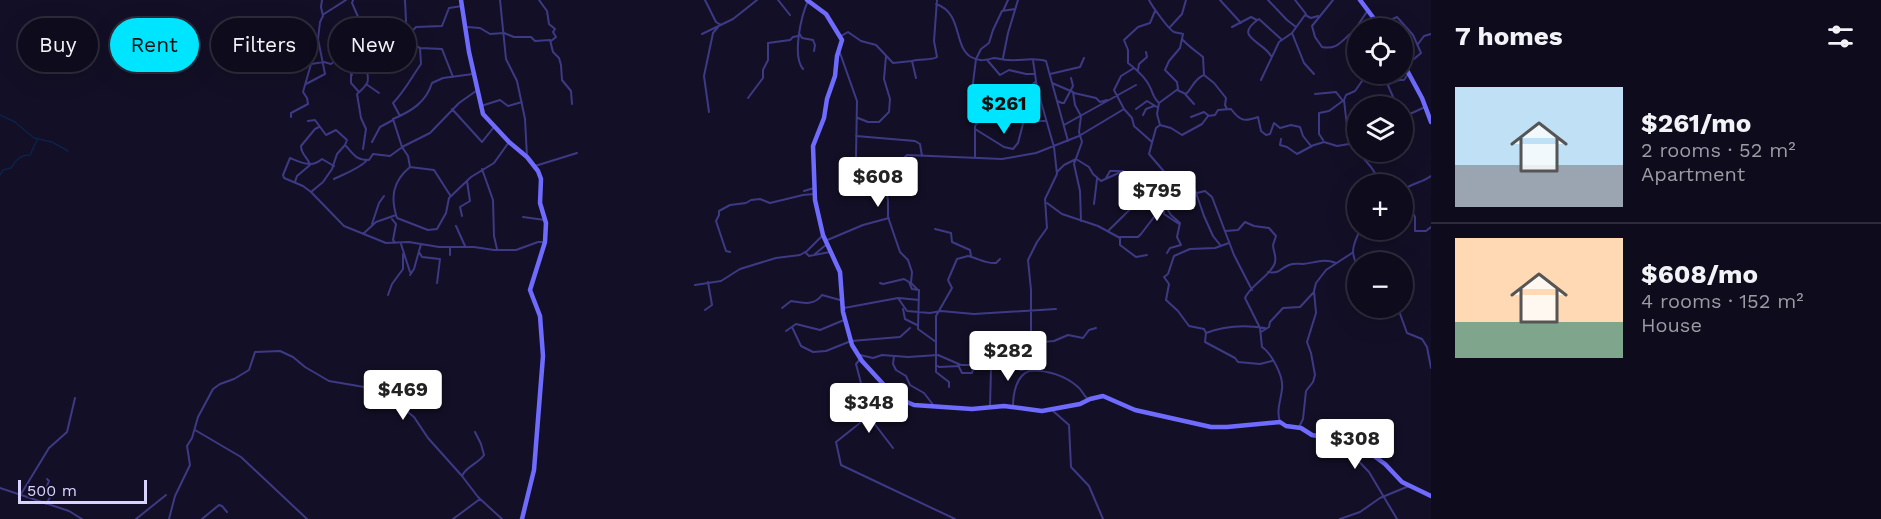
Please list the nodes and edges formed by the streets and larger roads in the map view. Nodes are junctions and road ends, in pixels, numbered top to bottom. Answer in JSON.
{"nodes":[{"id":1,"x":322,"y":0,"type":"edge"},
{"id":2,"x":346,"y":0,"type":"edge"},
{"id":3,"x":353,"y":0,"type":"edge"},
{"id":4,"x":405,"y":0,"type":"edge"},
{"id":5,"x":500,"y":0,"type":"edge"},
{"id":6,"x":539,"y":0,"type":"edge"},
{"id":7,"x":705,"y":0,"type":"edge"},
{"id":8,"x":758,"y":0,"type":"edge"},
{"id":9,"x":778,"y":0,"type":"edge"},
{"id":10,"x":1008,"y":0,"type":"edge"},
{"id":11,"x":1018,"y":0,"type":"edge"},
{"id":12,"x":1149,"y":0,"type":"edge"},
{"id":13,"x":1186,"y":0,"type":"edge"},
{"id":14,"x":1220,"y":0,"type":"edge"},
{"id":15,"x":1268,"y":0,"type":"edge"},
{"id":16,"x":1295,"y":0,"type":"edge"},
{"id":17,"x":1333,"y":0,"type":"edge"},
{"id":18,"x":1360,"y":0,"type":"edge"},
{"id":19,"x":808,"y":1,"type":"edge"},
{"id":20,"x":936,"y":2,"type":"edge"},
{"id":21,"x":462,"y":3,"type":"edge"},
{"id":22,"x":1015,"y":9,"type":"junction"},
{"id":23,"x":1368,"y":10,"type":"junction"},
{"id":24,"x":1003,"y":11,"type":"junction"},
{"id":25,"x":1155,"y":11,"type":"junction"},
{"id":26,"x":323,"y":15,"type":"junction"},
{"id":27,"x":790,"y":15,"type":"dead end"},
{"id":28,"x":1306,"y":15,"type":"junction"},
{"id":29,"x":1318,"y":16,"type":"junction"},
{"id":30,"x":405,"y":18,"type":"edge"},
{"id":31,"x":1310,"y":18,"type":"junction"},
{"id":32,"x":1363,"y":18,"type":"edge"},
{"id":33,"x":1374,"y":18,"type":"edge"},
{"id":34,"x":1257,"y":20,"type":"junction"},
{"id":35,"x":1241,"y":22,"type":"junction"},
{"id":36,"x":464,"y":26,"type":"junction"},
{"id":37,"x":719,"y":26,"type":"junction"},
{"id":38,"x":1170,"y":27,"type":"junction"},
{"id":39,"x":1232,"y":27,"type":"dead end"},
{"id":40,"x":1296,"y":27,"type":"junction"},
{"id":41,"x":416,"y":28,"type":"edge"},
{"id":42,"x":1312,"y":28,"type":"junction"},
{"id":43,"x":504,"y":33,"type":"junction"},
{"id":44,"x":1292,"y":33,"type":"junction"},
{"id":45,"x":702,"y":34,"type":"dead end"},
{"id":46,"x":798,"y":34,"type":"junction"},
{"id":47,"x":1431,"y":34,"type":"edge"},
{"id":48,"x":841,"y":36,"type":"junction"},
{"id":49,"x":1347,"y":37,"type":"edge"},
{"id":50,"x":1413,"y":37,"type":"edge"},
{"id":51,"x":802,"y":38,"type":"junction"},
{"id":52,"x":1182,"y":39,"type":"junction"},
{"id":53,"x":1281,"y":39,"type":"junction"},
{"id":54,"x":551,"y":41,"type":"junction"},
{"id":55,"x":800,"y":44,"type":"junction"},
{"id":56,"x":1418,"y":44,"type":"junction"},
{"id":57,"x":416,"y":46,"type":"edge"},
{"id":58,"x":420,"y":48,"type":"junction"},
{"id":59,"x":814,"y":51,"type":"dead end"},
{"id":60,"x":839,"y":51,"type":"junction"},
{"id":61,"x":1146,"y":52,"type":"dead end"},
{"id":62,"x":886,"y":56,"type":"junction"},
{"id":63,"x":1271,"y":56,"type":"junction"},
{"id":64,"x":976,"y":58,"type":"junction"},
{"id":65,"x":1084,"y":58,"type":"dead end"},
{"id":66,"x":1003,"y":59,"type":"junction"},
{"id":67,"x":1413,"y":59,"type":"edge"},
{"id":68,"x":1033,"y":60,"type":"junction"},
{"id":69,"x":912,"y":61,"type":"junction"},
{"id":70,"x":988,"y":61,"type":"junction"},
{"id":71,"x":324,"y":62,"type":"junction"},
{"id":72,"x":803,"y":69,"type":"dead end"},
{"id":73,"x":1136,"y":69,"type":"junction"},
{"id":74,"x":368,"y":72,"type":"edge"},
{"id":75,"x":474,"y":74,"type":"junction"},
{"id":76,"x":1034,"y":74,"type":"junction"},
{"id":77,"x":1050,"y":74,"type":"junction"},
{"id":78,"x":1314,"y":74,"type":"dead end"},
{"id":79,"x":352,"y":75,"type":"junction"},
{"id":80,"x":1204,"y":75,"type":"junction"},
{"id":81,"x":453,"y":76,"type":"junction"},
{"id":82,"x":916,"y":78,"type":"dead end"},
{"id":83,"x":1071,"y":78,"type":"dead end"},
{"id":84,"x":1261,"y":80,"type":"dead end"},
{"id":85,"x":1036,"y":81,"type":"junction"},
{"id":86,"x":1413,"y":82,"type":"edge"},
{"id":87,"x":1052,"y":83,"type":"junction"},
{"id":88,"x":366,"y":84,"type":"junction"},
{"id":89,"x":1360,"y":84,"type":"edge"},
{"id":90,"x":1389,"y":84,"type":"edge"},
{"id":91,"x":305,"y":85,"type":"junction"},
{"id":92,"x":1136,"y":85,"type":"dead end"},
{"id":93,"x":1029,"y":88,"type":"junction"},
{"id":94,"x":478,"y":90,"type":"junction"},
{"id":95,"x":1177,"y":90,"type":"junction"},
{"id":96,"x":359,"y":92,"type":"junction"},
{"id":97,"x":1072,"y":92,"type":"junction"},
{"id":98,"x":379,"y":93,"type":"dead end"},
{"id":99,"x":1185,"y":94,"type":"junction"},
{"id":100,"x":1315,"y":94,"type":"dead end"},
{"id":101,"x":1116,"y":96,"type":"junction"},
{"id":102,"x":1393,"y":96,"type":"edge"},
{"id":103,"x":748,"y":98,"type":"dead end"},
{"id":104,"x":1110,"y":100,"type":"junction"},
{"id":105,"x":1057,"y":101,"type":"junction"},
{"id":106,"x":1343,"y":101,"type":"junction"},
{"id":107,"x":522,"y":102,"type":"junction"},
{"id":108,"x":1159,"y":103,"type":"junction"},
{"id":109,"x":572,"y":104,"type":"dead end"},
{"id":110,"x":1194,"y":104,"type":"dead end"},
{"id":111,"x":1022,"y":105,"type":"dead end"},
{"id":112,"x":481,"y":106,"type":"junction"},
{"id":113,"x":1426,"y":106,"type":"junction"},
{"id":114,"x":1156,"y":107,"type":"junction"},
{"id":115,"x":452,"y":109,"type":"junction"},
{"id":116,"x":1124,"y":109,"type":"junction"},
{"id":117,"x":1136,"y":109,"type":"dead end"},
{"id":118,"x":1227,"y":109,"type":"junction"},
{"id":119,"x":709,"y":112,"type":"dead end"},
{"id":120,"x":1413,"y":112,"type":"edge"},
{"id":121,"x":1028,"y":115,"type":"dead end"},
{"id":122,"x":1143,"y":115,"type":"dead end"},
{"id":123,"x":400,"y":116,"type":"junction"},
{"id":124,"x":1081,"y":116,"type":"junction"},
{"id":125,"x":1209,"y":116,"type":"junction"},
{"id":126,"x":291,"y":117,"type":"dead end"},
{"id":127,"x":857,"y":117,"type":"junction"},
{"id":128,"x":1191,"y":117,"type":"dead end"},
{"id":129,"x":393,"y":120,"type":"junction"},
{"id":130,"x":1024,"y":120,"type":"junction"},
{"id":131,"x":308,"y":121,"type":"dead end"},
{"id":132,"x":1046,"y":121,"type":"junction"},
{"id":133,"x":1431,"y":122,"type":"edge"},
{"id":134,"x":976,"y":124,"type":"junction"},
{"id":135,"x":1064,"y":125,"type":"junction"},
{"id":136,"x":1160,"y":125,"type":"junction"},
{"id":137,"x":319,"y":127,"type":"junction"},
{"id":138,"x":494,"y":127,"type":"junction"},
{"id":139,"x":975,"y":129,"type":"junction"},
{"id":140,"x":1347,"y":131,"type":"edge"},
{"id":141,"x":856,"y":136,"type":"junction"},
{"id":142,"x":1079,"y":136,"type":"junction"},
{"id":143,"x":1281,"y":139,"type":"dead end"},
{"id":144,"x":1347,"y":140,"type":"edge"},
{"id":145,"x":1068,"y":141,"type":"junction"},
{"id":146,"x":372,"y":142,"type":"dead end"},
{"id":147,"x":509,"y":142,"type":"junction"},
{"id":148,"x":1152,"y":142,"type":"junction"},
{"id":149,"x":1324,"y":142,"type":"junction"},
{"id":150,"x":1347,"y":144,"type":"edge"},
{"id":151,"x":345,"y":145,"type":"junction"},
{"id":152,"x":1344,"y":145,"type":"junction"},
{"id":153,"x":1312,"y":146,"type":"junction"},
{"id":154,"x":402,"y":147,"type":"junction"},
{"id":155,"x":1054,"y":147,"type":"junction"},
{"id":156,"x":363,"y":149,"type":"dead end"},
{"id":157,"x":577,"y":153,"type":"dead end"},
{"id":158,"x":922,"y":156,"type":"junction"},
{"id":159,"x":527,"y":157,"type":"junction"},
{"id":160,"x":975,"y":157,"type":"junction"},
{"id":161,"x":1076,"y":159,"type":"junction"},
{"id":162,"x":367,"y":160,"type":"junction"},
{"id":163,"x":1365,"y":162,"type":"edge"},
{"id":164,"x":310,"y":165,"type":"junction"},
{"id":165,"x":334,"y":166,"type":"junction"},
{"id":166,"x":535,"y":166,"type":"junction"},
{"id":167,"x":410,"y":167,"type":"junction"},
{"id":168,"x":482,"y":169,"type":"junction"},
{"id":169,"x":1057,"y":172,"type":"junction"},
{"id":170,"x":883,"y":174,"type":"junction"},
{"id":171,"x":1166,"y":174,"type":"junction"},
{"id":172,"x":1376,"y":174,"type":"edge"},
{"id":173,"x":1431,"y":176,"type":"edge"},
{"id":174,"x":334,"y":179,"type":"dead end"},
{"id":175,"x":1097,"y":179,"type":"junction"},
{"id":176,"x":467,"y":181,"type":"junction"},
{"id":177,"x":294,"y":182,"type":"junction"},
{"id":178,"x":1156,"y":182,"type":"junction"},
{"id":179,"x":1176,"y":182,"type":"junction"},
{"id":180,"x":1413,"y":184,"type":"edge"},
{"id":181,"x":814,"y":188,"type":"junction"},
{"id":182,"x":804,"y":191,"type":"dead end"},
{"id":183,"x":310,"y":192,"type":"junction"},
{"id":184,"x":1197,"y":193,"type":"junction"},
{"id":185,"x":814,"y":194,"type":"junction"},
{"id":186,"x":384,"y":196,"type":"dead end"},
{"id":187,"x":450,"y":196,"type":"junction"},
{"id":188,"x":1047,"y":203,"type":"junction"},
{"id":189,"x":1094,"y":204,"type":"dead end"},
{"id":190,"x":1164,"y":205,"type":"junction"},
{"id":191,"x":1413,"y":214,"type":"edge"},
{"id":192,"x":396,"y":215,"type":"junction"},
{"id":193,"x":462,"y":216,"type":"dead end"},
{"id":194,"x":392,"y":217,"type":"junction"},
{"id":195,"x":523,"y":217,"type":"dead end"},
{"id":196,"x":889,"y":218,"type":"junction"},
{"id":197,"x":545,"y":220,"type":"junction"},
{"id":198,"x":1081,"y":221,"type":"junction"},
{"id":199,"x":371,"y":226,"type":"junction"},
{"id":200,"x":456,"y":226,"type":"dead end"},
{"id":201,"x":1431,"y":227,"type":"edge"},
{"id":202,"x":935,"y":229,"type":"dead end"},
{"id":203,"x":1108,"y":231,"type":"junction"},
{"id":204,"x":1225,"y":231,"type":"junction"},
{"id":205,"x":363,"y":234,"type":"junction"},
{"id":206,"x":823,"y":235,"type":"junction"},
{"id":207,"x":1119,"y":237,"type":"junction"},
{"id":208,"x":394,"y":243,"type":"junction"},
{"id":209,"x":543,"y":243,"type":"junction"},
{"id":210,"x":826,"y":243,"type":"junction"},
{"id":211,"x":1229,"y":243,"type":"junction"},
{"id":212,"x":401,"y":244,"type":"junction"},
{"id":213,"x":421,"y":244,"type":"junction"},
{"id":214,"x":1181,"y":245,"type":"junction"},
{"id":215,"x":1221,"y":246,"type":"junction"},
{"id":216,"x":450,"y":247,"type":"junction"},
{"id":217,"x":468,"y":247,"type":"junction"},
{"id":218,"x":497,"y":249,"type":"junction"},
{"id":219,"x":1185,"y":250,"type":"junction"},
{"id":220,"x":419,"y":252,"type":"junction"},
{"id":221,"x":730,"y":252,"type":"dead end"},
{"id":222,"x":805,"y":252,"type":"junction"},
{"id":223,"x":830,"y":252,"type":"junction"},
{"id":224,"x":1167,"y":253,"type":"dead end"},
{"id":225,"x":403,"y":254,"type":"junction"},
{"id":226,"x":450,"y":255,"type":"dead end"},
{"id":227,"x":1147,"y":255,"type":"dead end"},
{"id":228,"x":813,"y":256,"type":"junction"},
{"id":229,"x":971,"y":256,"type":"junction"},
{"id":230,"x":1347,"y":257,"type":"edge"},
{"id":231,"x":1000,"y":259,"type":"dead end"},
{"id":232,"x":1336,"y":263,"type":"junction"},
{"id":233,"x":1267,"y":272,"type":"junction"},
{"id":234,"x":708,"y":282,"type":"junction"},
{"id":235,"x":437,"y":283,"type":"dead end"},
{"id":236,"x":880,"y":283,"type":"dead end"},
{"id":237,"x":695,"y":285,"type":"dead end"},
{"id":238,"x":917,"y":289,"type":"junction"},
{"id":239,"x":1252,"y":290,"type":"junction"},
{"id":240,"x":1314,"y":291,"type":"junction"},
{"id":241,"x":388,"y":295,"type":"dead end"},
{"id":242,"x":899,"y":298,"type":"junction"},
{"id":243,"x":919,"y":300,"type":"junction"},
{"id":244,"x":842,"y":302,"type":"junction"},
{"id":245,"x":903,"y":306,"type":"junction"},
{"id":246,"x":782,"y":308,"type":"dead end"},
{"id":247,"x":843,"y":309,"type":"junction"},
{"id":248,"x":1056,"y":309,"type":"dead end"},
{"id":249,"x":705,"y":310,"type":"dead end"},
{"id":250,"x":919,"y":311,"type":"junction"},
{"id":251,"x":938,"y":311,"type":"junction"},
{"id":252,"x":1028,"y":311,"type":"junction"},
{"id":253,"x":1402,"y":318,"type":"edge"},
{"id":254,"x":844,"y":320,"type":"junction"},
{"id":255,"x":918,"y":325,"type":"junction"},
{"id":256,"x":792,"y":327,"type":"junction"},
{"id":257,"x":910,"y":328,"type":"dead end"},
{"id":258,"x":1096,"y":328,"type":"dead end"},
{"id":259,"x":1260,"y":328,"type":"junction"},
{"id":260,"x":1265,"y":328,"type":"junction"},
{"id":261,"x":786,"y":331,"type":"dead end"},
{"id":262,"x":1261,"y":332,"type":"junction"},
{"id":263,"x":1206,"y":333,"type":"junction"},
{"id":264,"x":851,"y":341,"type":"junction"},
{"id":265,"x":937,"y":343,"type":"junction"},
{"id":266,"x":1031,"y":346,"type":"junction"},
{"id":267,"x":937,"y":355,"type":"junction"},
{"id":268,"x":859,"y":356,"type":"junction"},
{"id":269,"x":894,"y":356,"type":"junction"},
{"id":270,"x":1272,"y":361,"type":"junction"},
{"id":271,"x":936,"y":364,"type":"junction"},
{"id":272,"x":959,"y":365,"type":"junction"},
{"id":273,"x":974,"y":366,"type":"junction"},
{"id":274,"x":991,"y":367,"type":"junction"},
{"id":275,"x":1431,"y":368,"type":"edge"},
{"id":276,"x":1030,"y":370,"type":"junction"},
{"id":277,"x":949,"y":387,"type":"dead end"},
{"id":278,"x":890,"y":392,"type":"junction"},
{"id":279,"x":75,"y":398,"type":"dead end"},
{"id":280,"x":1090,"y":399,"type":"junction"},
{"id":281,"x":934,"y":406,"type":"junction"},
{"id":282,"x":990,"y":407,"type":"junction"},
{"id":283,"x":1013,"y":407,"type":"junction"},
{"id":284,"x":1052,"y":410,"type":"junction"},
{"id":285,"x":871,"y":415,"type":"junction"},
{"id":286,"x":1280,"y":422,"type":"junction"},
{"id":287,"x":1299,"y":427,"type":"junction"},
{"id":288,"x":194,"y":430,"type":"junction"},
{"id":289,"x":475,"y":432,"type":"dead end"},
{"id":290,"x":1344,"y":441,"type":"junction"},
{"id":291,"x":893,"y":448,"type":"dead end"},
{"id":292,"x":462,"y":476,"type":"junction"},
{"id":293,"x":47,"y":479,"type":"dead end"},
{"id":294,"x":1409,"y":486,"type":"junction"},
{"id":295,"x":0,"y":488,"type":"edge"},
{"id":296,"x":21,"y":494,"type":"junction"},
{"id":297,"x":166,"y":495,"type":"dead end"},
{"id":298,"x":1383,"y":496,"type":"junction"},
{"id":299,"x":1431,"y":496,"type":"edge"},
{"id":300,"x":480,"y":499,"type":"junction"},
{"id":301,"x":46,"y":504,"type":"junction"},
{"id":302,"x":227,"y":512,"type":"dead end"},
{"id":303,"x":82,"y":519,"type":"edge"},
{"id":304,"x":136,"y":519,"type":"edge"},
{"id":305,"x":170,"y":519,"type":"edge"},
{"id":306,"x":202,"y":519,"type":"edge"},
{"id":307,"x":307,"y":519,"type":"edge"},
{"id":308,"x":453,"y":519,"type":"edge"},
{"id":309,"x":502,"y":519,"type":"edge"},
{"id":310,"x":522,"y":519,"type":"edge"},
{"id":311,"x":955,"y":519,"type":"edge"},
{"id":312,"x":1103,"y":519,"type":"edge"},
{"id":313,"x":1340,"y":519,"type":"edge"},
{"id":314,"x":1397,"y":519,"type":"edge"}],
"edges":[{"from":1,"to":26,"type":"street"},
{"from":2,"to":26,"type":"street"},
{"from":3,"to":79,"type":"street"},
{"from":4,"to":30,"type":"street"},
{"from":5,"to":43,"type":"street"},
{"from":6,"to":54,"type":"street"},
{"from":7,"to":37,"type":"street"},
{"from":8,"to":37,"type":"street"},
{"from":9,"to":27,"type":"street"},
{"from":10,"to":24,"type":"street"},
{"from":11,"to":22,"type":"street"},
{"from":12,"to":25,"type":"street"},
{"from":13,"to":38,"type":"street"},
{"from":14,"to":35,"type":"street"},
{"from":15,"to":40,"type":"street"},
{"from":16,"to":28,"type":"street"},
{"from":17,"to":29,"type":"street"},
{"from":18,"to":23,"type":"street"},
{"from":19,"to":46,"type":"street"},
{"from":19,"to":48,"type":"street"},
{"from":20,"to":64,"type":"street"},
{"from":20,"to":69,"type":"street"},
{"from":21,"to":36,"type":"street"},
{"from":21,"to":41,"type":"street"},
{"from":22,"to":24,"type":"street"},
{"from":22,"to":66,"type":"street"},
{"from":23,"to":32,"type":"street"},
{"from":23,"to":33,"type":"street"},
{"from":24,"to":64,"type":"street"},
{"from":25,"to":38,"type":"street"},
{"from":25,"to":73,"type":"street"},
{"from":26,"to":71,"type":"street"},
{"from":28,"to":31,"type":"street"},
{"from":28,"to":40,"type":"street"},
{"from":29,"to":31,"type":"street"},
{"from":29,"to":42,"type":"street"},
{"from":31,"to":42,"type":"street"},
{"from":34,"to":35,"type":"street"},
{"from":34,"to":53,"type":"street"},
{"from":34,"to":63,"type":"street"},
{"from":35,"to":39,"type":"street"},
{"from":36,"to":43,"type":"street"},
{"from":36,"to":75,"type":"street"},
{"from":37,"to":45,"type":"street"},
{"from":37,"to":119,"type":"street"},
{"from":38,"to":52,"type":"street"},
{"from":40,"to":44,"type":"street"},
{"from":42,"to":49,"type":"street"},
{"from":43,"to":54,"type":"street"},
{"from":43,"to":107,"type":"street"},
{"from":44,"to":53,"type":"street"},
{"from":44,"to":78,"type":"street"},
{"from":46,"to":51,"type":"street"},
{"from":46,"to":55,"type":"street"},
{"from":46,"to":103,"type":"street"},
{"from":47,"to":56,"type":"street"},
{"from":48,"to":60,"type":"street"},
{"from":48,"to":62,"type":"street"},
{"from":50,"to":56,"type":"street"},
{"from":51,"to":55,"type":"street"},
{"from":51,"to":59,"type":"street"},
{"from":52,"to":80,"type":"street"},
{"from":52,"to":95,"type":"street"},
{"from":53,"to":63,"type":"street"},
{"from":54,"to":109,"type":"street"},
{"from":55,"to":72,"type":"street"},
{"from":56,"to":67,"type":"street"},
{"from":57,"to":58,"type":"street"},
{"from":58,"to":81,"type":"street"},
{"from":58,"to":123,"type":"street"},
{"from":60,"to":127,"type":"street"},
{"from":60,"to":181,"type":"street"},
{"from":61,"to":73,"type":"street"},
{"from":62,"to":69,"type":"street"},
{"from":62,"to":127,"type":"street"},
{"from":63,"to":84,"type":"street"},
{"from":64,"to":70,"type":"street"},
{"from":64,"to":134,"type":"street"},
{"from":65,"to":77,"type":"street"},
{"from":66,"to":68,"type":"street"},
{"from":66,"to":70,"type":"street"},
{"from":68,"to":76,"type":"street"},
{"from":68,"to":77,"type":"street"},
{"from":69,"to":82,"type":"street"},
{"from":70,"to":76,"type":"street"},
{"from":71,"to":79,"type":"street"},
{"from":71,"to":91,"type":"street"},
{"from":71,"to":91,"type":"street"},
{"from":73,"to":101,"type":"street"},
{"from":73,"to":108,"type":"street"},
{"from":74,"to":88,"type":"street"},
{"from":75,"to":81,"type":"street"},
{"from":75,"to":94,"type":"street"},
{"from":76,"to":85,"type":"street"},
{"from":77,"to":87,"type":"street"},
{"from":79,"to":96,"type":"street"},
{"from":80,"to":99,"type":"street"},
{"from":80,"to":118,"type":"street"},
{"from":81,"to":123,"type":"street"},
{"from":83,"to":97,"type":"street"},
{"from":85,"to":93,"type":"street"},
{"from":85,"to":132,"type":"street"},
{"from":86,"to":113,"type":"street"},
{"from":87,"to":97,"type":"street"},
{"from":87,"to":105,"type":"street"},
{"from":88,"to":96,"type":"street"},
{"from":88,"to":98,"type":"street"},
{"from":89,"to":106,"type":"street"},
{"from":90,"to":102,"type":"street"},
{"from":91,"to":126,"type":"street"},
{"from":92,"to":101,"type":"street"},
{"from":93,"to":111,"type":"street"},
{"from":93,"to":121,"type":"street"},
{"from":94,"to":112,"type":"street"},
{"from":94,"to":115,"type":"street"},
{"from":95,"to":99,"type":"street"},
{"from":95,"to":108,"type":"street"},
{"from":96,"to":156,"type":"street"},
{"from":97,"to":104,"type":"street"},
{"from":97,"to":105,"type":"street"},
{"from":97,"to":124,"type":"street"},
{"from":99,"to":110,"type":"street"},
{"from":100,"to":106,"type":"street"},
{"from":101,"to":104,"type":"street"},
{"from":101,"to":116,"type":"street"},
{"from":104,"to":124,"type":"street"},
{"from":105,"to":135,"type":"street"},
{"from":106,"to":140,"type":"street"},
{"from":106,"to":149,"type":"street"},
{"from":107,"to":112,"type":"street"},
{"from":107,"to":159,"type":"street"},
{"from":108,"to":114,"type":"street"},
{"from":112,"to":138,"type":"street"},
{"from":113,"to":120,"type":"street"},
{"from":113,"to":133,"type":"street"},
{"from":114,"to":117,"type":"street"},
{"from":114,"to":122,"type":"street"},
{"from":114,"to":136,"type":"street"},
{"from":115,"to":138,"type":"street"},
{"from":115,"to":154,"type":"street"},
{"from":116,"to":142,"type":"street"},
{"from":116,"to":148,"type":"street"},
{"from":118,"to":125,"type":"street"},
{"from":118,"to":153,"type":"street"},
{"from":123,"to":129,"type":"street"},
{"from":124,"to":135,"type":"street"},
{"from":124,"to":142,"type":"street"},
{"from":125,"to":128,"type":"street"},
{"from":125,"to":136,"type":"street"},
{"from":127,"to":141,"type":"street"},
{"from":129,"to":146,"type":"street"},
{"from":129,"to":154,"type":"street"},
{"from":130,"to":132,"type":"street"},
{"from":130,"to":134,"type":"street"},
{"from":130,"to":139,"type":"street"},
{"from":131,"to":137,"type":"street"},
{"from":132,"to":155,"type":"street"},
{"from":134,"to":139,"type":"street"},
{"from":135,"to":145,"type":"street"},
{"from":136,"to":148,"type":"street"},
{"from":137,"to":151,"type":"street"},
{"from":137,"to":164,"type":"street"},
{"from":138,"to":147,"type":"street"},
{"from":139,"to":160,"type":"street"},
{"from":141,"to":158,"type":"street"},
{"from":141,"to":170,"type":"street"},
{"from":142,"to":145,"type":"street"},
{"from":142,"to":161,"type":"street"},
{"from":143,"to":153,"type":"street"},
{"from":144,"to":152,"type":"street"},
{"from":145,"to":155,"type":"street"},
{"from":147,"to":159,"type":"street"},
{"from":147,"to":168,"type":"street"},
{"from":148,"to":171,"type":"street"},
{"from":149,"to":152,"type":"street"},
{"from":149,"to":153,"type":"street"},
{"from":150,"to":152,"type":"street"},
{"from":151,"to":162,"type":"street"},
{"from":151,"to":165,"type":"street"},
{"from":154,"to":162,"type":"street"},
{"from":154,"to":167,"type":"street"},
{"from":155,"to":160,"type":"street"},
{"from":155,"to":169,"type":"street"},
{"from":157,"to":166,"type":"street"},
{"from":158,"to":160,"type":"street"},
{"from":158,"to":170,"type":"street"},
{"from":159,"to":166,"type":"street"},
{"from":161,"to":169,"type":"street"},
{"from":161,"to":175,"type":"street"},
{"from":161,"to":198,"type":"street"},
{"from":162,"to":174,"type":"street"},
{"from":163,"to":172,"type":"street"},
{"from":164,"to":165,"type":"street"},
{"from":164,"to":177,"type":"street"},
{"from":164,"to":177,"type":"street"},
{"from":165,"to":183,"type":"street"},
{"from":166,"to":197,"type":"street"},
{"from":167,"to":187,"type":"street"},
{"from":167,"to":192,"type":"street"},
{"from":168,"to":176,"type":"street"},
{"from":168,"to":218,"type":"street"},
{"from":169,"to":188,"type":"street"},
{"from":170,"to":196,"type":"street"},
{"from":171,"to":178,"type":"street"},
{"from":171,"to":179,"type":"street"},
{"from":173,"to":180,"type":"street"},
{"from":175,"to":178,"type":"street"},
{"from":175,"to":189,"type":"street"},
{"from":176,"to":187,"type":"street"},
{"from":176,"to":193,"type":"street"},
{"from":177,"to":183,"type":"street"},
{"from":178,"to":203,"type":"street"},
{"from":179,"to":184,"type":"street"},
{"from":179,"to":190,"type":"street"},
{"from":181,"to":182,"type":"street"},
{"from":181,"to":185,"type":"street"},
{"from":183,"to":205,"type":"street"},
{"from":184,"to":204,"type":"street"},
{"from":184,"to":215,"type":"street"},
{"from":185,"to":206,"type":"street"},
{"from":185,"to":221,"type":"street"},
{"from":186,"to":199,"type":"street"},
{"from":187,"to":192,"type":"street"},
{"from":188,"to":198,"type":"street"},
{"from":188,"to":252,"type":"street"},
{"from":190,"to":207,"type":"street"},
{"from":190,"to":214,"type":"street"},
{"from":191,"to":201,"type":"street"},
{"from":192,"to":194,"type":"street"},
{"from":194,"to":199,"type":"street"},
{"from":194,"to":208,"type":"street"},
{"from":195,"to":197,"type":"street"},
{"from":196,"to":210,"type":"street"},
{"from":196,"to":238,"type":"street"},
{"from":197,"to":209,"type":"street"},
{"from":198,"to":203,"type":"street"},
{"from":199,"to":205,"type":"street"},
{"from":200,"to":217,"type":"street"},
{"from":202,"to":229,"type":"street"},
{"from":203,"to":207,"type":"street"},
{"from":204,"to":211,"type":"street"},
{"from":204,"to":233,"type":"street"},
{"from":205,"to":208,"type":"street"},
{"from":206,"to":210,"type":"street"},
{"from":206,"to":222,"type":"street"},
{"from":207,"to":227,"type":"street"},
{"from":208,"to":212,"type":"street"},
{"from":209,"to":218,"type":"street"},
{"from":209,"to":310,"type":"street"},
{"from":210,"to":223,"type":"street"},
{"from":210,"to":228,"type":"street"},
{"from":211,"to":215,"type":"street"},
{"from":211,"to":239,"type":"street"},
{"from":212,"to":213,"type":"street"},
{"from":212,"to":225,"type":"street"},
{"from":213,"to":216,"type":"street"},
{"from":213,"to":220,"type":"street"},
{"from":214,"to":219,"type":"street"},
{"from":214,"to":224,"type":"street"},
{"from":215,"to":219,"type":"street"},
{"from":216,"to":217,"type":"street"},
{"from":216,"to":226,"type":"street"},
{"from":217,"to":218,"type":"street"},
{"from":219,"to":263,"type":"street"},
{"from":220,"to":225,"type":"street"},
{"from":220,"to":235,"type":"street"},
{"from":222,"to":228,"type":"street"},
{"from":222,"to":234,"type":"street"},
{"from":223,"to":228,"type":"street"},
{"from":223,"to":244,"type":"street"},
{"from":225,"to":241,"type":"street"},
{"from":229,"to":231,"type":"street"},
{"from":229,"to":251,"type":"street"},
{"from":230,"to":232,"type":"street"},
{"from":232,"to":233,"type":"street"},
{"from":232,"to":240,"type":"street"},
{"from":233,"to":239,"type":"street"},
{"from":234,"to":237,"type":"street"},
{"from":234,"to":249,"type":"street"},
{"from":236,"to":238,"type":"street"},
{"from":238,"to":243,"type":"street"},
{"from":239,"to":259,"type":"street"},
{"from":240,"to":260,"type":"street"},
{"from":240,"to":287,"type":"street"},
{"from":242,"to":243,"type":"street"},
{"from":242,"to":245,"type":"street"},
{"from":242,"to":247,"type":"street"},
{"from":243,"to":250,"type":"street"},
{"from":244,"to":246,"type":"street"},
{"from":244,"to":247,"type":"street"},
{"from":245,"to":250,"type":"street"},
{"from":245,"to":255,"type":"street"},
{"from":247,"to":254,"type":"street"},
{"from":248,"to":252,"type":"street"},
{"from":250,"to":251,"type":"street"},
{"from":250,"to":255,"type":"street"},
{"from":251,"to":252,"type":"street"},
{"from":251,"to":265,"type":"street"},
{"from":252,"to":266,"type":"street"},
{"from":253,"to":275,"type":"street"},
{"from":254,"to":256,"type":"street"},
{"from":254,"to":264,"type":"street"},
{"from":255,"to":265,"type":"street"},
{"from":256,"to":261,"type":"street"},
{"from":256,"to":264,"type":"street"},
{"from":257,"to":264,"type":"street"},
{"from":258,"to":266,"type":"street"},
{"from":259,"to":260,"type":"street"},
{"from":259,"to":262,"type":"street"},
{"from":259,"to":263,"type":"street"},
{"from":260,"to":262,"type":"street"},
{"from":262,"to":270,"type":"street"},
{"from":263,"to":270,"type":"street"},
{"from":264,"to":268,"type":"street"},
{"from":265,"to":267,"type":"street"},
{"from":266,"to":276,"type":"street"},
{"from":267,"to":269,"type":"street"},
{"from":267,"to":271,"type":"street"},
{"from":267,"to":272,"type":"street"},
{"from":268,"to":269,"type":"street"},
{"from":268,"to":278,"type":"street"},
{"from":268,"to":285,"type":"street"},
{"from":269,"to":281,"type":"street"},
{"from":270,"to":286,"type":"street"},
{"from":271,"to":272,"type":"street"},
{"from":271,"to":277,"type":"street"},
{"from":272,"to":273,"type":"street"},
{"from":272,"to":273,"type":"street"},
{"from":273,"to":274,"type":"street"},
{"from":274,"to":276,"type":"street"},
{"from":274,"to":282,"type":"street"},
{"from":276,"to":280,"type":"street"},
{"from":276,"to":283,"type":"street"},
{"from":278,"to":281,"type":"street"},
{"from":278,"to":285,"type":"street"},
{"from":279,"to":296,"type":"street"},
{"from":280,"to":284,"type":"street"},
{"from":280,"to":286,"type":"street"},
{"from":281,"to":282,"type":"street"},
{"from":282,"to":283,"type":"street"},
{"from":283,"to":284,"type":"street"},
{"from":284,"to":312,"type":"street"},
{"from":285,"to":291,"type":"street"},
{"from":285,"to":311,"type":"street"},
{"from":286,"to":287,"type":"street"},
{"from":287,"to":290,"type":"street"},
{"from":288,"to":292,"type":"street"},
{"from":288,"to":305,"type":"street"},
{"from":288,"to":307,"type":"street"},
{"from":289,"to":292,"type":"street"},
{"from":290,"to":294,"type":"street"},
{"from":290,"to":298,"type":"street"},
{"from":292,"to":300,"type":"street"},
{"from":293,"to":301,"type":"street"},
{"from":294,"to":298,"type":"street"},
{"from":294,"to":299,"type":"street"},
{"from":295,"to":296,"type":"street"},
{"from":296,"to":301,"type":"street"},
{"from":297,"to":304,"type":"street"},
{"from":298,"to":313,"type":"street"},
{"from":298,"to":314,"type":"street"},
{"from":300,"to":308,"type":"street"},
{"from":300,"to":309,"type":"street"},
{"from":301,"to":303,"type":"street"},
{"from":302,"to":306,"type":"street"}]}
